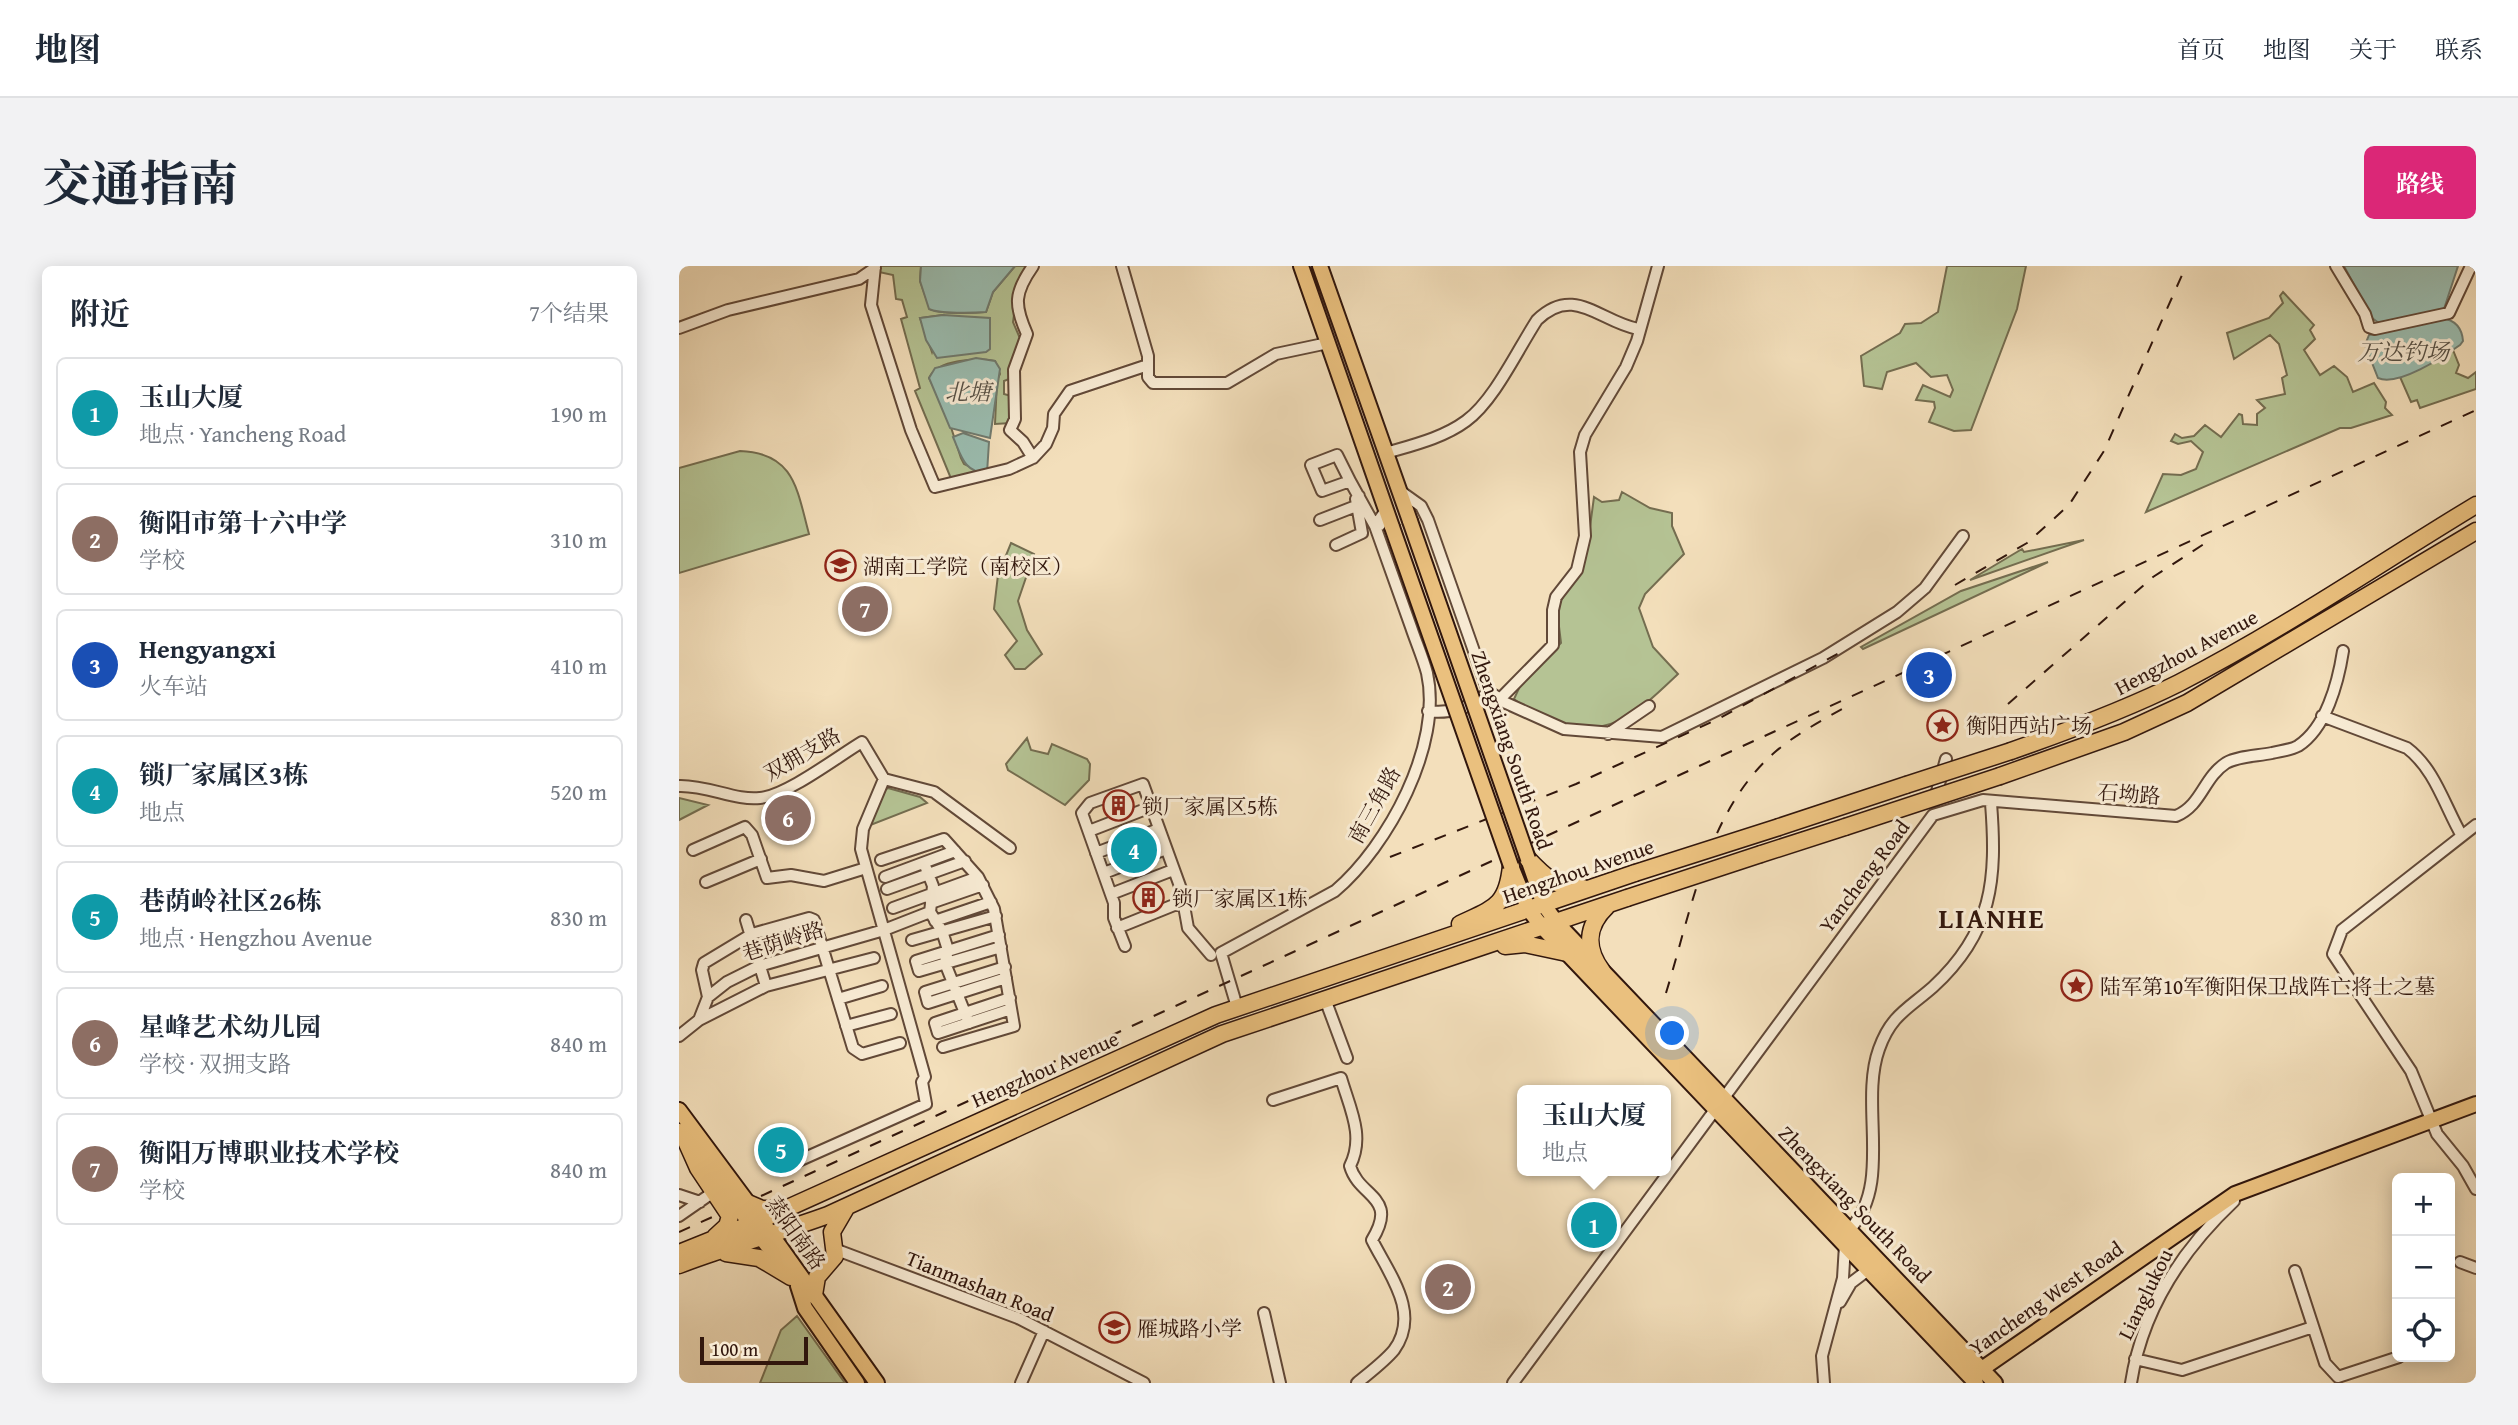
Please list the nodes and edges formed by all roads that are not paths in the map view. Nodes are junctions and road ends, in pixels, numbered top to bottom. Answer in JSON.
{"nodes":[{"id":1,"x":1033,"y":266,"type":"edge"},
{"id":2,"x":1122,"y":266,"type":"edge"},
{"id":3,"x":1301,"y":266,"type":"edge"},
{"id":4,"x":1320,"y":266,"type":"edge"},
{"id":5,"x":1658,"y":266,"type":"edge"},
{"id":6,"x":2336,"y":266,"type":"edge"},
{"id":7,"x":2471,"y":266,"type":"edge"},
{"id":8,"x":875,"y":267,"type":"edge"},
{"id":9,"x":859,"y":279,"type":"junction"},
{"id":10,"x":871,"y":294,"type":"junction"},
{"id":11,"x":679,"y":328,"type":"edge"},
{"id":12,"x":1638,"y":329,"type":"junction"},
{"id":13,"x":1328,"y":344,"type":"junction"},
{"id":14,"x":1148,"y":365,"type":"junction"},
{"id":15,"x":1386,"y":453,"type":"junction"},
{"id":16,"x":1033,"y":458,"type":"junction"},
{"id":17,"x":1350,"y":481,"type":"dead end"},
{"id":18,"x":1399,"y":491,"type":"junction"},
{"id":19,"x":1358,"y":501,"type":"junction"},
{"id":20,"x":2476,"y":505,"type":"edge"},
{"id":21,"x":1421,"y":506,"type":"junction"},
{"id":22,"x":1386,"y":510,"type":"junction"},
{"id":23,"x":1320,"y":520,"type":"dead end"},
{"id":24,"x":1410,"y":521,"type":"junction"},
{"id":25,"x":1375,"y":526,"type":"junction"},
{"id":26,"x":1392,"y":527,"type":"junction"},
{"id":27,"x":2476,"y":531,"type":"edge"},
{"id":28,"x":1963,"y":536,"type":"dead end"},
{"id":29,"x":1336,"y":545,"type":"dead end"},
{"id":30,"x":2343,"y":651,"type":"dead end"},
{"id":31,"x":2179,"y":683,"type":"junction"},
{"id":32,"x":1489,"y":691,"type":"junction"},
{"id":33,"x":1500,"y":699,"type":"junction"},
{"id":34,"x":2187,"y":703,"type":"junction"},
{"id":35,"x":1649,"y":706,"type":"dead end"},
{"id":36,"x":1428,"y":711,"type":"junction"},
{"id":37,"x":2116,"y":712,"type":"junction"},
{"id":38,"x":2322,"y":716,"type":"junction"},
{"id":39,"x":2124,"y":732,"type":"junction"},
{"id":40,"x":1608,"y":734,"type":"junction"},
{"id":41,"x":1946,"y":759,"type":"dead end"},
{"id":42,"x":884,"y":779,"type":"junction"},
{"id":43,"x":679,"y":786,"type":"edge"},
{"id":44,"x":1991,"y":803,"type":"junction"},
{"id":45,"x":1151,"y":807,"type":"junction"},
{"id":46,"x":1933,"y":814,"type":"junction"},
{"id":47,"x":2476,"y":825,"type":"edge"},
{"id":48,"x":1159,"y":829,"type":"junction"},
{"id":49,"x":1089,"y":831,"type":"junction"},
{"id":50,"x":2462,"y":836,"type":"junction"},
{"id":51,"x":1010,"y":848,"type":"dead end"},
{"id":52,"x":1166,"y":849,"type":"junction"},
{"id":53,"x":693,"y":850,"type":"dead end"},
{"id":54,"x":955,"y":851,"type":"junction"},
{"id":55,"x":1096,"y":853,"type":"junction"},
{"id":56,"x":761,"y":859,"type":"junction"},
{"id":57,"x":1528,"y":859,"type":"junction"},
{"id":58,"x":881,"y":860,"type":"dead end"},
{"id":59,"x":965,"y":861,"type":"junction"},
{"id":60,"x":924,"y":863,"type":"junction"},
{"id":61,"x":1511,"y":866,"type":"junction"},
{"id":62,"x":866,"y":868,"type":"junction"},
{"id":63,"x":1173,"y":870,"type":"junction"},
{"id":64,"x":1104,"y":873,"type":"junction"},
{"id":65,"x":929,"y":874,"type":"junction"},
{"id":66,"x":885,"y":877,"type":"dead end"},
{"id":67,"x":981,"y":881,"type":"junction"},
{"id":68,"x":706,"y":882,"type":"dead end"},
{"id":69,"x":1599,"y":886,"type":"junction"},
{"id":70,"x":887,"y":890,"type":"dead end"},
{"id":71,"x":1111,"y":894,"type":"junction"},
{"id":72,"x":1184,"y":901,"type":"junction"},
{"id":73,"x":991,"y":902,"type":"junction"},
{"id":74,"x":1607,"y":905,"type":"junction"},
{"id":75,"x":893,"y":908,"type":"dead end"},
{"id":76,"x":1537,"y":908,"type":"junction"},
{"id":77,"x":1484,"y":912,"type":"junction"},
{"id":78,"x":934,"y":914,"type":"junction"},
{"id":79,"x":996,"y":916,"type":"junction"},
{"id":80,"x":1511,"y":916,"type":"junction"},
{"id":81,"x":746,"y":920,"type":"dead end"},
{"id":82,"x":1550,"y":925,"type":"junction"},
{"id":83,"x":1117,"y":928,"type":"junction"},
{"id":84,"x":884,"y":930,"type":"junction"},
{"id":85,"x":752,"y":934,"type":"junction"},
{"id":86,"x":999,"y":935,"type":"junction"},
{"id":87,"x":1446,"y":938,"type":"junction"},
{"id":88,"x":912,"y":940,"type":"dead end"},
{"id":89,"x":1125,"y":946,"type":"dead end"},
{"id":90,"x":1001,"y":947,"type":"junction"},
{"id":91,"x":821,"y":948,"type":"junction"},
{"id":92,"x":1481,"y":948,"type":"junction"},
{"id":93,"x":948,"y":950,"type":"junction"},
{"id":94,"x":1407,"y":951,"type":"junction"},
{"id":95,"x":1567,"y":953,"type":"junction"},
{"id":96,"x":1211,"y":955,"type":"dead end"},
{"id":97,"x":1453,"y":957,"type":"junction"},
{"id":98,"x":874,"y":958,"type":"dead end"},
{"id":99,"x":945,"y":963,"type":"junction"},
{"id":100,"x":759,"y":966,"type":"junction"},
{"id":101,"x":828,"y":970,"type":"junction"},
{"id":102,"x":1602,"y":971,"type":"junction"},
{"id":103,"x":1005,"y":972,"type":"junction"},
{"id":104,"x":766,"y":986,"type":"junction"},
{"id":105,"x":882,"y":986,"type":"dead end"},
{"id":106,"x":956,"y":988,"type":"junction"},
{"id":107,"x":708,"y":997,"type":"junction"},
{"id":108,"x":838,"y":999,"type":"junction"},
{"id":109,"x":1325,"y":999,"type":"junction"},
{"id":110,"x":1011,"y":1004,"type":"junction"},
{"id":111,"x":1237,"y":1007,"type":"junction"},
{"id":112,"x":891,"y":1014,"type":"dead end"},
{"id":113,"x":699,"y":1020,"type":"junction"},
{"id":114,"x":846,"y":1026,"type":"junction"},
{"id":115,"x":679,"y":1035,"type":"edge"},
{"id":116,"x":900,"y":1043,"type":"dead end"},
{"id":117,"x":943,"y":1047,"type":"dead end"},
{"id":118,"x":1347,"y":1058,"type":"dead end"},
{"id":119,"x":1722,"y":1097,"type":"junction"},
{"id":120,"x":1273,"y":1100,"type":"dead end"},
{"id":121,"x":2476,"y":1104,"type":"edge"},
{"id":122,"x":1713,"y":1109,"type":"junction"},
{"id":123,"x":679,"y":1110,"type":"edge"},
{"id":124,"x":2476,"y":1110,"type":"edge"},
{"id":125,"x":2434,"y":1123,"type":"junction"},
{"id":126,"x":964,"y":1129,"type":"junction"},
{"id":127,"x":682,"y":1135,"type":"edge"},
{"id":128,"x":972,"y":1149,"type":"junction"},
{"id":129,"x":1671,"y":1162,"type":"edge"},
{"id":130,"x":1671,"y":1167,"type":"edge"},
{"id":131,"x":778,"y":1170,"type":"dead end"},
{"id":132,"x":1661,"y":1176,"type":"edge"},
{"id":133,"x":1664,"y":1176,"type":"edge"},
{"id":134,"x":2476,"y":1189,"type":"edge"},
{"id":135,"x":715,"y":1191,"type":"junction"},
{"id":136,"x":679,"y":1195,"type":"edge"},
{"id":137,"x":2236,"y":1199,"type":"junction"},
{"id":138,"x":700,"y":1202,"type":"junction"},
{"id":139,"x":748,"y":1203,"type":"junction"},
{"id":140,"x":847,"y":1207,"type":"junction"},
{"id":141,"x":786,"y":1209,"type":"junction"},
{"id":142,"x":679,"y":1216,"type":"edge"},
{"id":143,"x":755,"y":1222,"type":"junction"},
{"id":144,"x":1850,"y":1229,"type":"junction"},
{"id":145,"x":767,"y":1238,"type":"junction"},
{"id":146,"x":1845,"y":1245,"type":"junction"},
{"id":147,"x":713,"y":1246,"type":"junction"},
{"id":148,"x":679,"y":1253,"type":"edge"},
{"id":149,"x":836,"y":1253,"type":"junction"},
{"id":150,"x":2460,"y":1262,"type":"dead end"},
{"id":151,"x":679,"y":1265,"type":"edge"},
{"id":152,"x":2476,"y":1268,"type":"edge"},
{"id":153,"x":1868,"y":1270,"type":"junction"},
{"id":154,"x":2294,"y":1271,"type":"dead end"},
{"id":155,"x":794,"y":1281,"type":"junction"},
{"id":156,"x":814,"y":1295,"type":"junction"},
{"id":157,"x":1264,"y":1313,"type":"dead end"},
{"id":158,"x":837,"y":1327,"type":"junction"},
{"id":159,"x":2313,"y":1327,"type":"junction"},
{"id":160,"x":1044,"y":1333,"type":"junction"},
{"id":161,"x":1968,"y":1352,"type":"junction"},
{"id":162,"x":2004,"y":1354,"type":"junction"},
{"id":163,"x":2135,"y":1359,"type":"junction"},
{"id":164,"x":2392,"y":1360,"type":"edge"},
{"id":165,"x":1978,"y":1375,"type":"edge"},
{"id":166,"x":2338,"y":1380,"type":"edge"},
{"id":167,"x":857,"y":1383,"type":"edge"},
{"id":168,"x":867,"y":1383,"type":"edge"},
{"id":169,"x":877,"y":1383,"type":"edge"},
{"id":170,"x":885,"y":1383,"type":"edge"},
{"id":171,"x":1021,"y":1383,"type":"edge"},
{"id":172,"x":1137,"y":1383,"type":"edge"},
{"id":173,"x":1144,"y":1383,"type":"edge"},
{"id":174,"x":1279,"y":1383,"type":"edge"},
{"id":175,"x":1357,"y":1383,"type":"edge"},
{"id":176,"x":1507,"y":1383,"type":"edge"},
{"id":177,"x":1513,"y":1383,"type":"edge"},
{"id":178,"x":1826,"y":1383,"type":"edge"},
{"id":179,"x":1997,"y":1383,"type":"edge"},
{"id":180,"x":2131,"y":1383,"type":"edge"}],
"edges":[{"from":1,"to":16,"type":"street"},
{"from":2,"to":14,"type":"street"},
{"from":3,"to":13,"type":"main road","name":"Zhengxiang South Road"},
{"from":4,"to":15,"type":"main road","name":"Zhengxiang South Road"},
{"from":5,"to":12,"type":"street"},
{"from":6,"to":7,"type":"street"},
{"from":8,"to":9,"type":"street"},
{"from":8,"to":10,"type":"street"},
{"from":9,"to":10,"type":"street"},
{"from":9,"to":11,"type":"street"},
{"from":10,"to":16,"type":"street"},
{"from":12,"to":15,"type":"street"},
{"from":12,"to":33,"type":"street"},
{"from":13,"to":14,"type":"street"},
{"from":13,"to":22,"type":"main road","name":"Zhengxiang South Road"},
{"from":14,"to":16,"type":"street"},
{"from":15,"to":18,"type":"main road","name":"Zhengxiang South Road"},
{"from":17,"to":19,"type":"street","name":"南三角路"},
{"from":18,"to":21,"type":"street"},
{"from":18,"to":24,"type":"main road","name":"Zhengxiang South Road"},
{"from":19,"to":23,"type":"street"},
{"from":19,"to":25,"type":"street","name":"南三角路"},
{"from":19,"to":29,"type":"street"},
{"from":20,"to":31,"type":"highway","name":"Hengzhou Avenue"},
{"from":21,"to":24,"type":"street"},
{"from":21,"to":32,"type":"street"},
{"from":22,"to":25,"type":"street"},
{"from":22,"to":26,"type":"main road","name":"Zhengxiang South Road"},
{"from":24,"to":57,"type":"main road","name":"Zhengxiang South Road","bridge":true},
{"from":25,"to":26,"type":"street"},
{"from":25,"to":36,"type":"street","name":"南三角路"},
{"from":26,"to":61,"type":"main road","name":"Zhengxiang South Road","bridge":true},
{"from":27,"to":34,"type":"highway","name":"Hengzhou Avenue"},
{"from":28,"to":40,"type":"street"},
{"from":30,"to":38,"type":"street","name":"石坳路"},
{"from":31,"to":34,"type":"highway"},
{"from":31,"to":37,"type":"highway","name":"Hengzhou Avenue"},
{"from":32,"to":33,"type":"street"},
{"from":32,"to":36,"type":"street"},
{"from":33,"to":40,"type":"street"},
{"from":34,"to":39,"type":"highway","name":"Hengzhou Avenue"},
{"from":35,"to":40,"type":"street"},
{"from":36,"to":111,"type":"street","name":"南三角路"},
{"from":37,"to":39,"type":"highway"},
{"from":37,"to":69,"type":"highway","name":"Hengzhou Avenue","bridge":true},
{"from":38,"to":44,"type":"street","name":"石坳路"},
{"from":38,"to":50,"type":"street"},
{"from":39,"to":74,"type":"highway","name":"Hengzhou Avenue","bridge":true},
{"from":41,"to":46,"type":"street"},
{"from":42,"to":43,"type":"street","name":"双拥支路"},
{"from":42,"to":51,"type":"street"},
{"from":42,"to":62,"type":"street"},
{"from":44,"to":46,"type":"street","name":"Yancheng Road"},
{"from":44,"to":144,"type":"street"},
{"from":45,"to":48,"type":"street"},
{"from":45,"to":49,"type":"street"},
{"from":45,"to":49,"type":"street"},
{"from":46,"to":119,"type":"street","name":"Yancheng Road"},
{"from":47,"to":50,"type":"street"},
{"from":48,"to":52,"type":"street"},
{"from":48,"to":55,"type":"street"},
{"from":49,"to":55,"type":"street"},
{"from":50,"to":125,"type":"street"},
{"from":52,"to":63,"type":"street"},
{"from":52,"to":64,"type":"street"},
{"from":53,"to":56,"type":"street"},
{"from":54,"to":58,"type":"street"},
{"from":54,"to":59,"type":"street"},
{"from":54,"to":60,"type":"street"},
{"from":55,"to":64,"type":"street"},
{"from":56,"to":62,"type":"street"},
{"from":56,"to":68,"type":"street"},
{"from":57,"to":69,"type":"highway"},
{"from":57,"to":76,"type":"main road","name":"Zhengxiang South Road"},
{"from":59,"to":65,"type":"street"},
{"from":59,"to":67,"type":"street"},
{"from":60,"to":65,"type":"street"},
{"from":60,"to":66,"type":"street"},
{"from":61,"to":76,"type":"main road","name":"Zhengxiang South Road"},
{"from":61,"to":77,"type":"highway"},
{"from":62,"to":84,"type":"street"},
{"from":63,"to":71,"type":"street"},
{"from":63,"to":72,"type":"street"},
{"from":64,"to":71,"type":"street"},
{"from":65,"to":70,"type":"street"},
{"from":65,"to":78,"type":"street"},
{"from":67,"to":73,"type":"street"},
{"from":67,"to":78,"type":"street"},
{"from":69,"to":76,"type":"highway","name":"Hengzhou Avenue"},
{"from":71,"to":83,"type":"street"},
{"from":72,"to":83,"type":"street"},
{"from":72,"to":96,"type":"street"},
{"from":73,"to":78,"type":"street"},
{"from":73,"to":79,"type":"street"},
{"from":74,"to":82,"type":"highway","name":"Hengzhou Avenue"},
{"from":74,"to":102,"type":"highway"},
{"from":75,"to":78,"type":"street"},
{"from":76,"to":80,"type":"highway","name":"Hengzhou Avenue"},
{"from":76,"to":82,"type":"main road","name":"Zhengxiang South Road"},
{"from":77,"to":80,"type":"highway"},
{"from":77,"to":94,"type":"highway"},
{"from":78,"to":79,"type":"street"},
{"from":78,"to":84,"type":"street","name":"巷荫岭路"},
{"from":78,"to":88,"type":"street"},
{"from":78,"to":93,"type":"street"},
{"from":79,"to":86,"type":"street"},
{"from":80,"to":87,"type":"highway","name":"Hengzhou Avenue"},
{"from":81,"to":85,"type":"street"},
{"from":82,"to":92,"type":"highway","name":"Hengzhou Avenue"},
{"from":82,"to":95,"type":"main road","name":"Zhengxiang South Road"},
{"from":82,"to":102,"type":"main road","name":"Zhengxiang South Road"},
{"from":83,"to":89,"type":"street"},
{"from":84,"to":91,"type":"street","name":"巷荫岭路"},
{"from":84,"to":131,"type":"street"},
{"from":85,"to":91,"type":"street"},
{"from":85,"to":100,"type":"street"},
{"from":85,"to":107,"type":"street"},
{"from":86,"to":90,"type":"street"},
{"from":86,"to":93,"type":"street"},
{"from":87,"to":94,"type":"highway","name":"Hengzhou Avenue"},
{"from":87,"to":97,"type":"highway"},
{"from":90,"to":99,"type":"street"},
{"from":90,"to":103,"type":"street"},
{"from":91,"to":100,"type":"street","name":"巷荫岭路"},
{"from":91,"to":101,"type":"street"},
{"from":92,"to":95,"type":"highway"},
{"from":92,"to":97,"type":"highway","name":"Hengzhou Avenue"},
{"from":93,"to":99,"type":"street"},
{"from":93,"to":99,"type":"street"},
{"from":94,"to":111,"type":"highway","name":"Hengzhou Avenue"},
{"from":95,"to":122,"type":"main road","name":"Zhengxiang South Road"},
{"from":97,"to":109,"type":"highway","name":"Hengzhou Avenue"},
{"from":98,"to":101,"type":"street"},
{"from":99,"to":106,"type":"street"},
{"from":100,"to":104,"type":"street"},
{"from":100,"to":107,"type":"street","name":"巷荫岭路"},
{"from":101,"to":104,"type":"street"},
{"from":101,"to":108,"type":"street"},
{"from":102,"to":119,"type":"main road","name":"Zhengxiang South Road"},
{"from":103,"to":106,"type":"street"},
{"from":103,"to":110,"type":"street"},
{"from":104,"to":113,"type":"street"},
{"from":105,"to":108,"type":"street"},
{"from":106,"to":110,"type":"street"},
{"from":107,"to":113,"type":"street"},
{"from":108,"to":114,"type":"street"},
{"from":109,"to":118,"type":"street"},
{"from":109,"to":128,"type":"highway","name":"Hengzhou Avenue"},
{"from":110,"to":117,"type":"street"},
{"from":111,"to":126,"type":"highway","name":"Hengzhou Avenue"},
{"from":112,"to":114,"type":"street"},
{"from":113,"to":115,"type":"street"},
{"from":114,"to":116,"type":"street"},
{"from":119,"to":122,"type":"street","name":"Yancheng Road"},
{"from":119,"to":144,"type":"main road","name":"Zhengxiang South Road"},
{"from":120,"to":175,"type":"street"},
{"from":121,"to":125,"type":"main road","name":"Yancheng West Road"},
{"from":122,"to":129,"type":"street","name":"Yancheng Road"},
{"from":122,"to":130,"type":"street","name":"Yancheng Road"},
{"from":122,"to":146,"type":"main road","name":"Zhengxiang South Road"},
{"from":123,"to":139,"type":"main road","name":"蒸阳南路"},
{"from":124,"to":125,"type":"main road","name":"Yancheng West Road"},
{"from":125,"to":134,"type":"street"},
{"from":125,"to":137,"type":"main road","name":"Yancheng West Road"},
{"from":125,"to":162,"type":"main road","name":"Yancheng West Road"},
{"from":126,"to":128,"type":"highway"},
{"from":126,"to":141,"type":"highway","name":"Hengzhou Avenue"},
{"from":127,"to":135,"type":"highway"},
{"from":127,"to":143,"type":"main road"},
{"from":128,"to":140,"type":"highway","name":"Hengzhou Avenue"},
{"from":132,"to":176,"type":"street","name":"Yancheng Road"},
{"from":133,"to":177,"type":"street","name":"Yancheng Road"},
{"from":135,"to":138,"type":"street"},
{"from":135,"to":147,"type":"highway"},
{"from":136,"to":138,"type":"street"},
{"from":137,"to":162,"type":"main road","name":"Yancheng West Road"},
{"from":137,"to":163,"type":"street","name":"Lianglukou"},
{"from":138,"to":142,"type":"street"},
{"from":139,"to":141,"type":"highway"},
{"from":139,"to":143,"type":"main road","name":"蒸阳南路"},
{"from":140,"to":145,"type":"highway","name":"Hengzhou Avenue"},
{"from":140,"to":149,"type":"highway"},
{"from":141,"to":143,"type":"highway","name":"Hengzhou Avenue"},
{"from":143,"to":145,"type":"main road","name":"蒸阳南路"},
{"from":143,"to":147,"type":"highway","name":"Hengzhou Avenue"},
{"from":144,"to":161,"type":"main road","name":"Zhengxiang South Road"},
{"from":145,"to":147,"type":"highway","name":"Hengzhou Avenue"},
{"from":145,"to":155,"type":"main road"},
{"from":145,"to":156,"type":"main road","name":"蒸阳南路"},
{"from":146,"to":153,"type":"main road","name":"Zhengxiang South Road"},
{"from":146,"to":178,"type":"street"},
{"from":147,"to":148,"type":"highway","name":"Hengzhou Avenue"},
{"from":147,"to":151,"type":"highway","name":"Hengzhou Avenue"},
{"from":147,"to":155,"type":"highway"},
{"from":149,"to":156,"type":"highway"},
{"from":149,"to":160,"type":"street","name":"Tianmashan Road"},
{"from":150,"to":152,"type":"street"},
{"from":153,"to":165,"type":"main road","name":"Zhengxiang South Road"},
{"from":153,"to":178,"type":"street"},
{"from":154,"to":159,"type":"street"},
{"from":155,"to":167,"type":"main road"},
{"from":155,"to":168,"type":"main road"},
{"from":156,"to":158,"type":"main road","name":"蒸阳南路"},
{"from":157,"to":174,"type":"street"},
{"from":158,"to":169,"type":"main road","name":"蒸阳南路"},
{"from":158,"to":170,"type":"main road"},
{"from":159,"to":163,"type":"street"},
{"from":159,"to":166,"type":"street"},
{"from":160,"to":171,"type":"street"},
{"from":160,"to":172,"type":"street","name":"Tianmashan Road"},
{"from":160,"to":173,"type":"street","name":"Tianmashan Road"},
{"from":161,"to":162,"type":"main road"},
{"from":161,"to":165,"type":"main road","name":"Zhengxiang South Road"},
{"from":162,"to":165,"type":"main road","name":"Yancheng West Road"},
{"from":162,"to":179,"type":"main road"},
{"from":163,"to":180,"type":"street","name":"Lianglukou"},
{"from":164,"to":166,"type":"street"},
{"from":165,"to":179,"type":"main road","name":"Zhengxiang South Road"}]}
